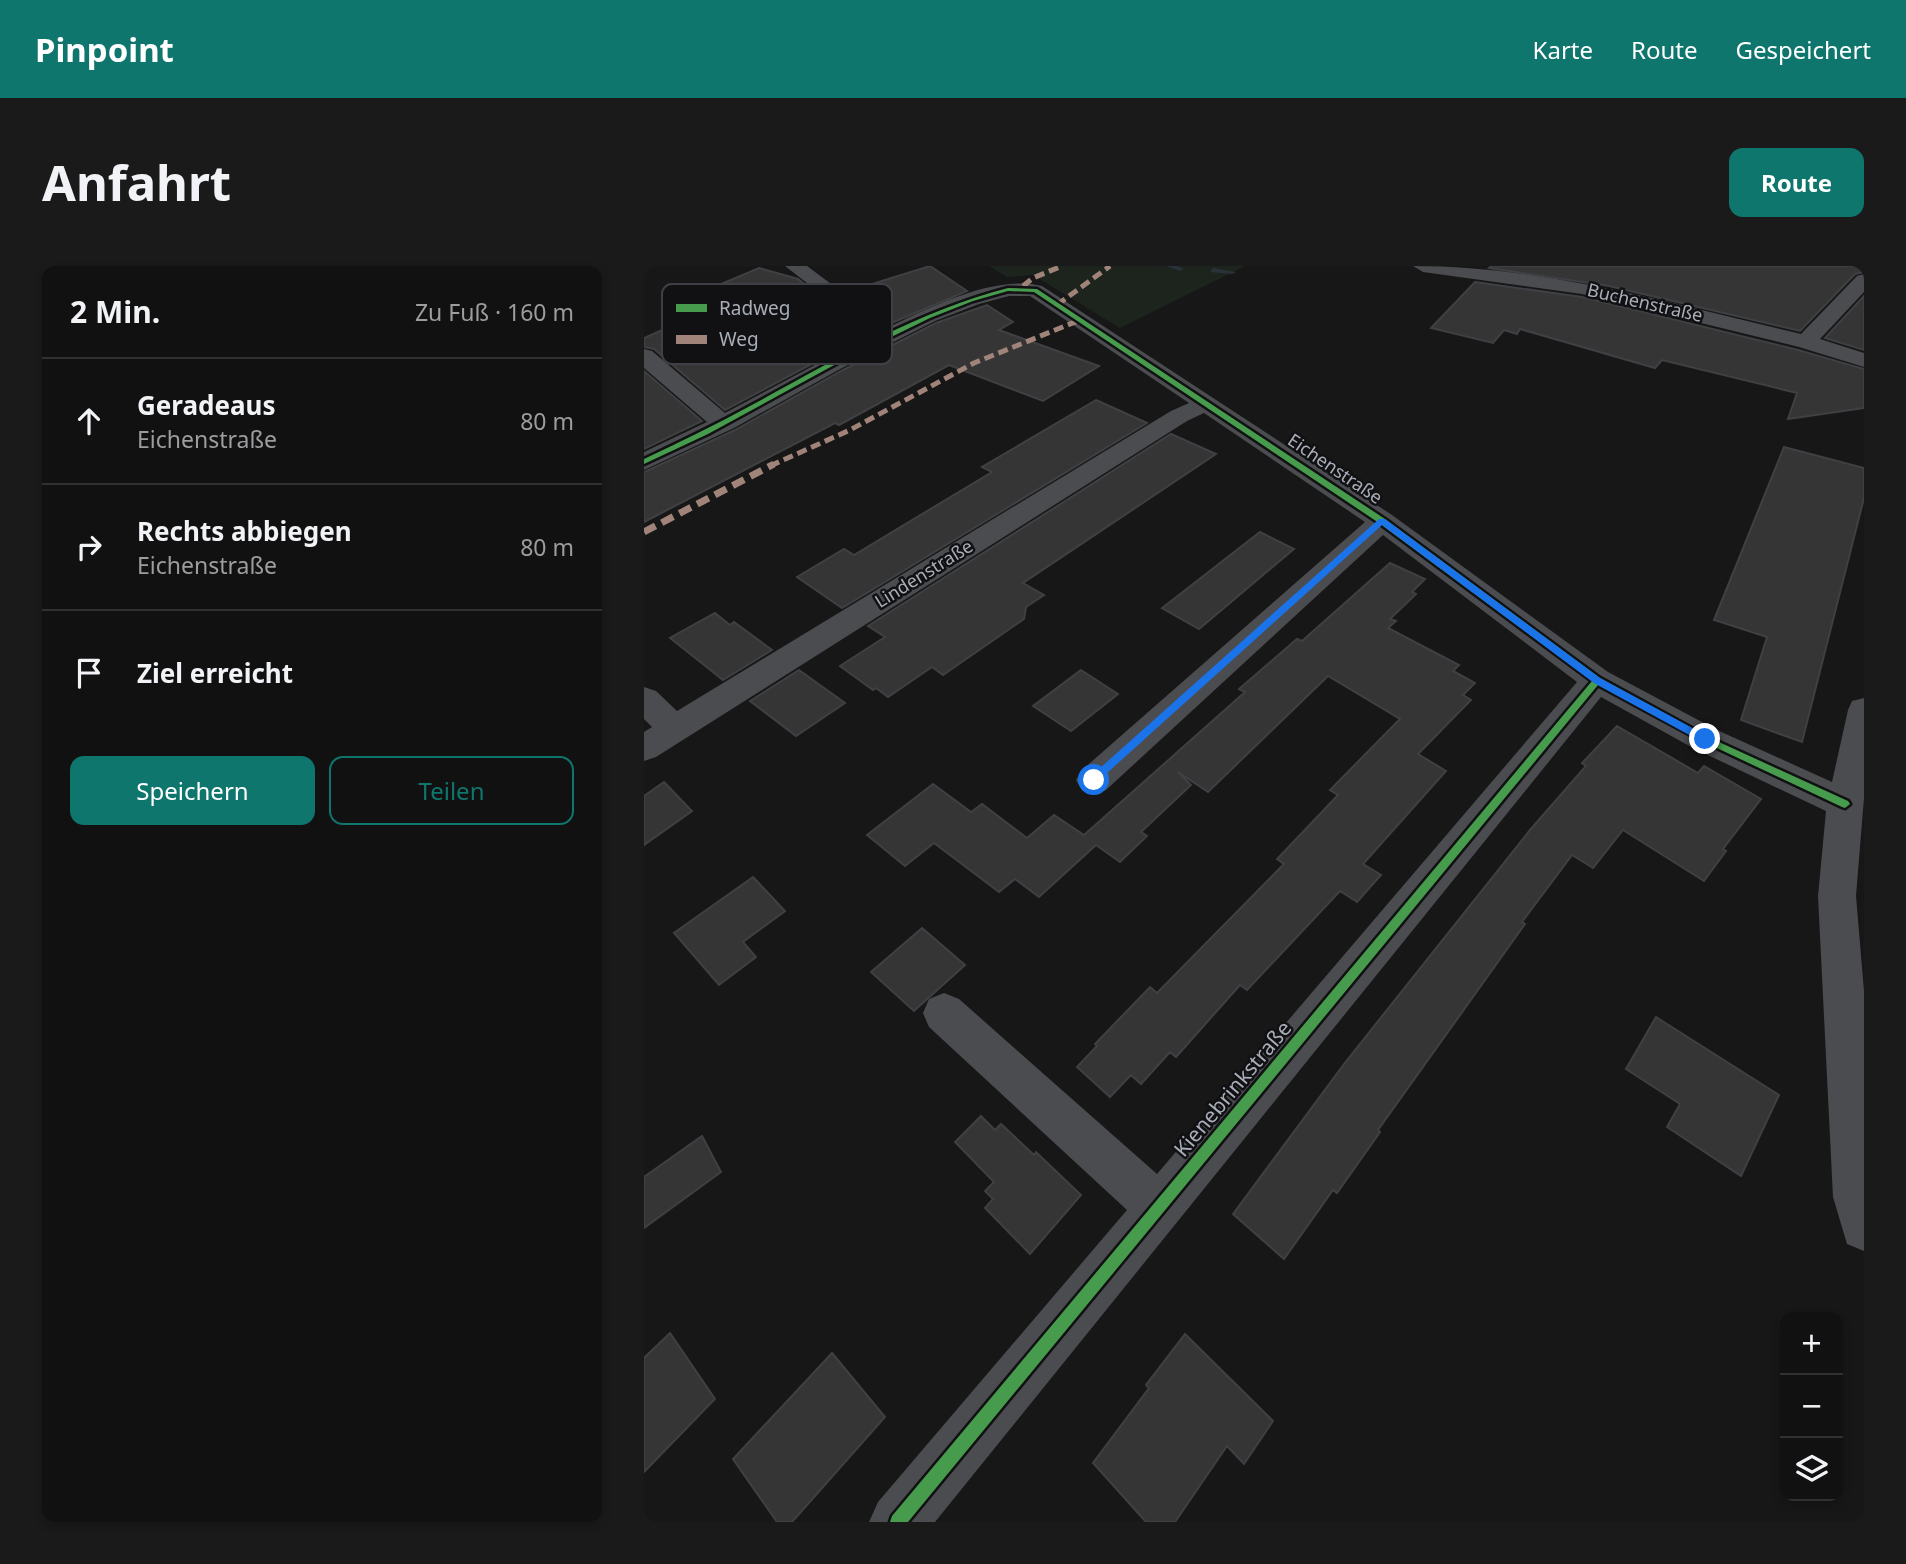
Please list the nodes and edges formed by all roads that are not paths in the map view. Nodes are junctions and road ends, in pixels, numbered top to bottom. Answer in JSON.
{"nodes":[{"id":1,"x":795,"y":266,"type":"edge"},
{"id":2,"x":1423,"y":266,"type":"edge"},
{"id":3,"x":1596,"y":268,"type":"edge"},
{"id":4,"x":1864,"y":280,"type":"edge"},
{"id":5,"x":819,"y":284,"type":"edge"},
{"id":6,"x":1582,"y":288,"type":"junction"},
{"id":7,"x":892,"y":333,"type":"edge"},
{"id":8,"x":1807,"y":342,"type":"junction"},
{"id":9,"x":644,"y":356,"type":"edge"},
{"id":10,"x":1864,"y":360,"type":"edge"},
{"id":11,"x":834,"y":364,"type":"edge"},
{"id":12,"x":1205,"y":404,"type":"junction"},
{"id":13,"x":725,"y":423,"type":"junction"},
{"id":14,"x":644,"y":462,"type":"edge"},
{"id":15,"x":1382,"y":521,"type":"junction"},
{"id":16,"x":1597,"y":680,"type":"junction"},
{"id":17,"x":644,"y":699,"type":"edge"},
{"id":18,"x":1864,"y":710,"type":"edge"},
{"id":19,"x":674,"y":729,"type":"junction"},
{"id":20,"x":644,"y":747,"type":"edge"},
{"id":21,"x":1094,"y":780,"type":"dead end"},
{"id":22,"x":1845,"y":804,"type":"junction"},
{"id":23,"x":944,"y":1013,"type":"dead end"},
{"id":24,"x":1160,"y":1207,"type":"junction"},
{"id":25,"x":1864,"y":1227,"type":"edge"},
{"id":26,"x":898,"y":1522,"type":"edge"}],
"edges":[{"from":1,"to":5,"type":"street"},
{"from":2,"to":6,"type":"street","name":"Buchenstraße"},
{"from":3,"to":6,"type":"street"},
{"from":4,"to":8,"type":"street"},
{"from":6,"to":8,"type":"street","name":"Buchenstraße"},
{"from":7,"to":12,"type":"street","name":"Eichenstraße"},
{"from":8,"to":10,"type":"street","name":"Buchenstraße"},
{"from":9,"to":13,"type":"street"},
{"from":11,"to":13,"type":"street"},
{"from":12,"to":15,"type":"street","name":"Eichenstraße"},
{"from":12,"to":19,"type":"street","name":"Lindenstraße"},
{"from":13,"to":14,"type":"street"},
{"from":15,"to":16,"type":"street","name":"Eichenstraße"},
{"from":15,"to":21,"type":"street","name":"Eichenstraße"},
{"from":16,"to":22,"type":"street","name":"Eichenstraße"},
{"from":16,"to":24,"type":"street","name":"Kienebrinkstraße"},
{"from":17,"to":19,"type":"street"},
{"from":18,"to":22,"type":"street"},
{"from":19,"to":20,"type":"street","name":"Lindenstraße"},
{"from":22,"to":25,"type":"street"},
{"from":23,"to":24,"type":"street"},
{"from":24,"to":26,"type":"street","name":"Kienebrinkstraße"}]}
